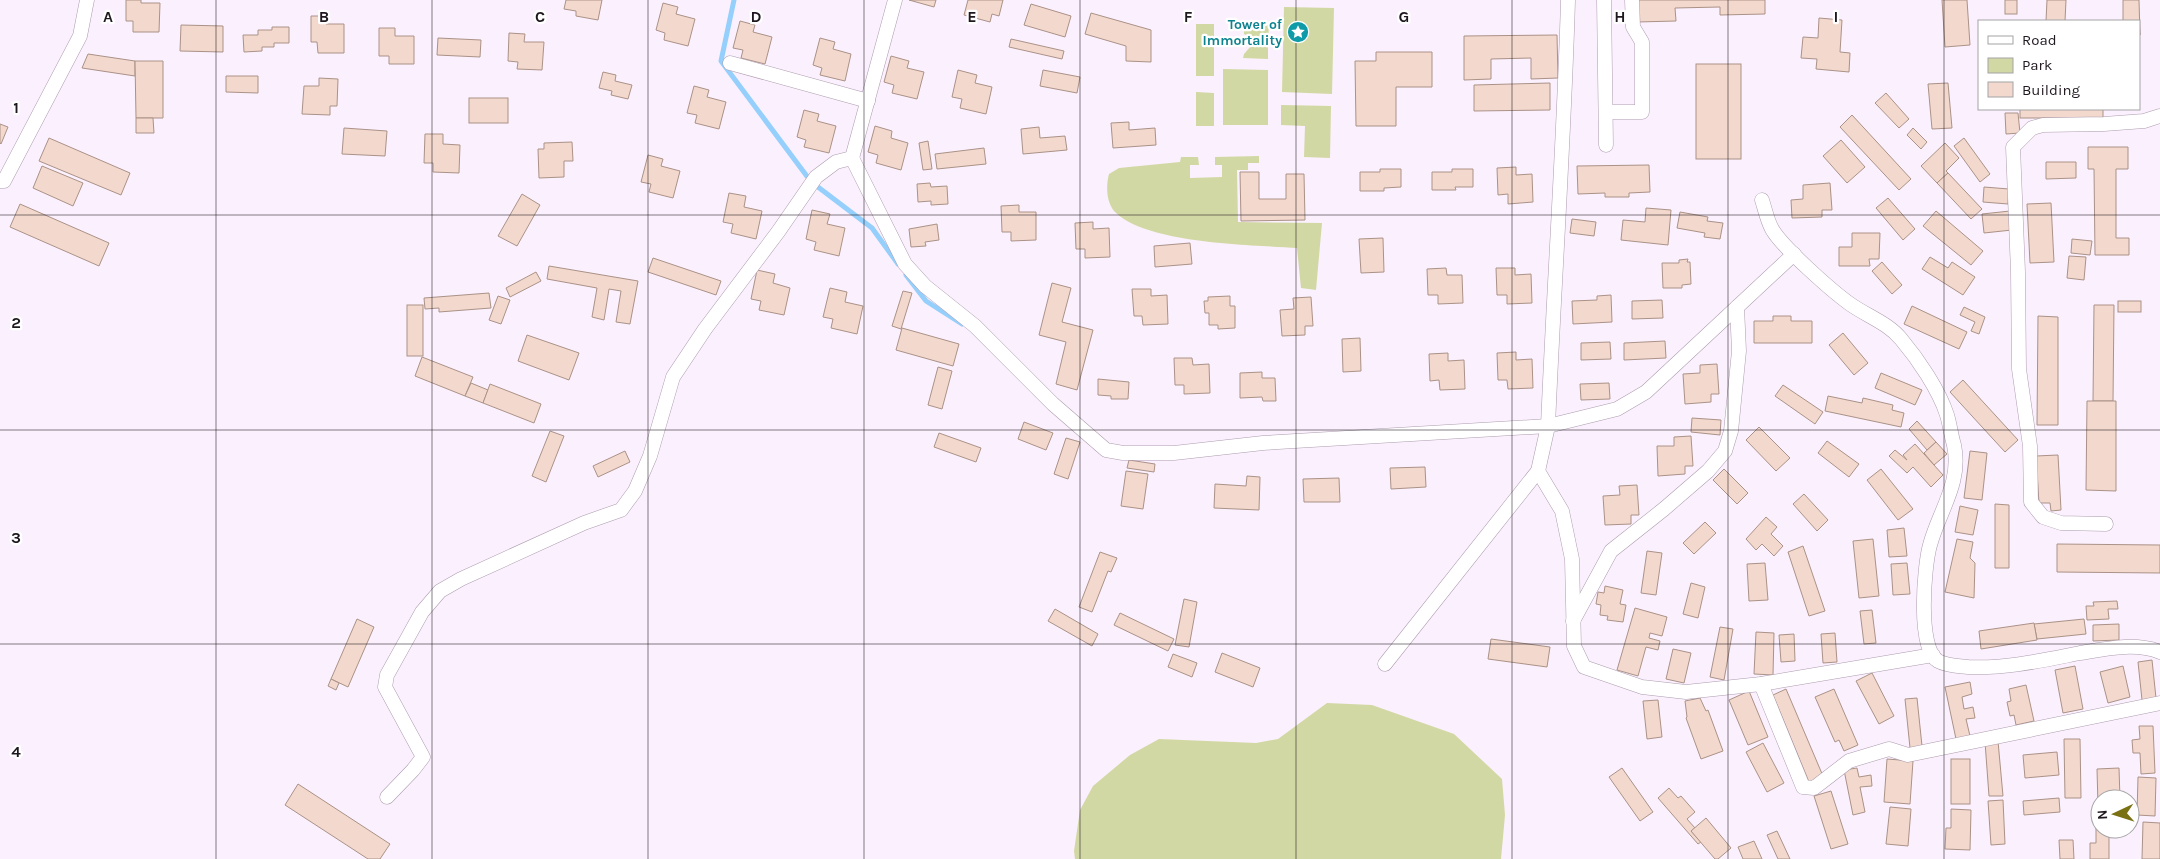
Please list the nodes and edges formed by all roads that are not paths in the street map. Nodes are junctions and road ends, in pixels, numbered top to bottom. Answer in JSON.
{"nodes":[{"id":1,"x":87,"y":0,"type":"edge"},
{"id":2,"x":895,"y":0,"type":"edge"},
{"id":3,"x":1568,"y":0,"type":"edge"},
{"id":4,"x":1604,"y":0,"type":"edge"},
{"id":5,"x":1632,"y":0,"type":"edge"},
{"id":6,"x":730,"y":63,"type":"dead end"},
{"id":7,"x":868,"y":101,"type":"junction"},
{"id":8,"x":1606,"y":112,"type":"junction"},
{"id":9,"x":2160,"y":116,"type":"edge"},
{"id":10,"x":1606,"y":145,"type":"dead end"},
{"id":11,"x":852,"y":158,"type":"junction"},
{"id":12,"x":0,"y":181,"type":"edge"},
{"id":13,"x":1762,"y":200,"type":"dead end"},
{"id":14,"x":1794,"y":254,"type":"junction"},
{"id":15,"x":1737,"y":308,"type":"junction"},
{"id":16,"x":1548,"y":426,"type":"junction"},
{"id":17,"x":1538,"y":471,"type":"junction"},
{"id":18,"x":2106,"y":524,"type":"dead end"},
{"id":19,"x":1572,"y":622,"type":"junction"},
{"id":20,"x":2160,"y":652,"type":"edge"},
{"id":21,"x":1933,"y":655,"type":"junction"},
{"id":22,"x":1385,"y":664,"type":"dead end"},
{"id":23,"x":1762,"y":684,"type":"junction"},
{"id":24,"x":2160,"y":703,"type":"edge"},
{"id":25,"x":387,"y":797,"type":"dead end"}],
"edges":[{"from":1,"to":12,"type":"street"},
{"from":2,"to":7,"type":"street"},
{"from":3,"to":16,"type":"street"},
{"from":4,"to":8,"type":"street"},
{"from":5,"to":8,"type":"street"},
{"from":6,"to":7,"type":"street"},
{"from":7,"to":11,"type":"street"},
{"from":8,"to":10,"type":"street"},
{"from":9,"to":18,"type":"street"},
{"from":11,"to":16,"type":"street"},
{"from":11,"to":25,"type":"street"},
{"from":13,"to":14,"type":"street"},
{"from":14,"to":15,"type":"street"},
{"from":14,"to":21,"type":"street"},
{"from":15,"to":16,"type":"street"},
{"from":15,"to":19,"type":"street"},
{"from":16,"to":17,"type":"street"},
{"from":17,"to":19,"type":"street"},
{"from":17,"to":22,"type":"street"},
{"from":19,"to":23,"type":"street"},
{"from":20,"to":21,"type":"street"},
{"from":21,"to":23,"type":"street"},
{"from":23,"to":24,"type":"street"}]}
